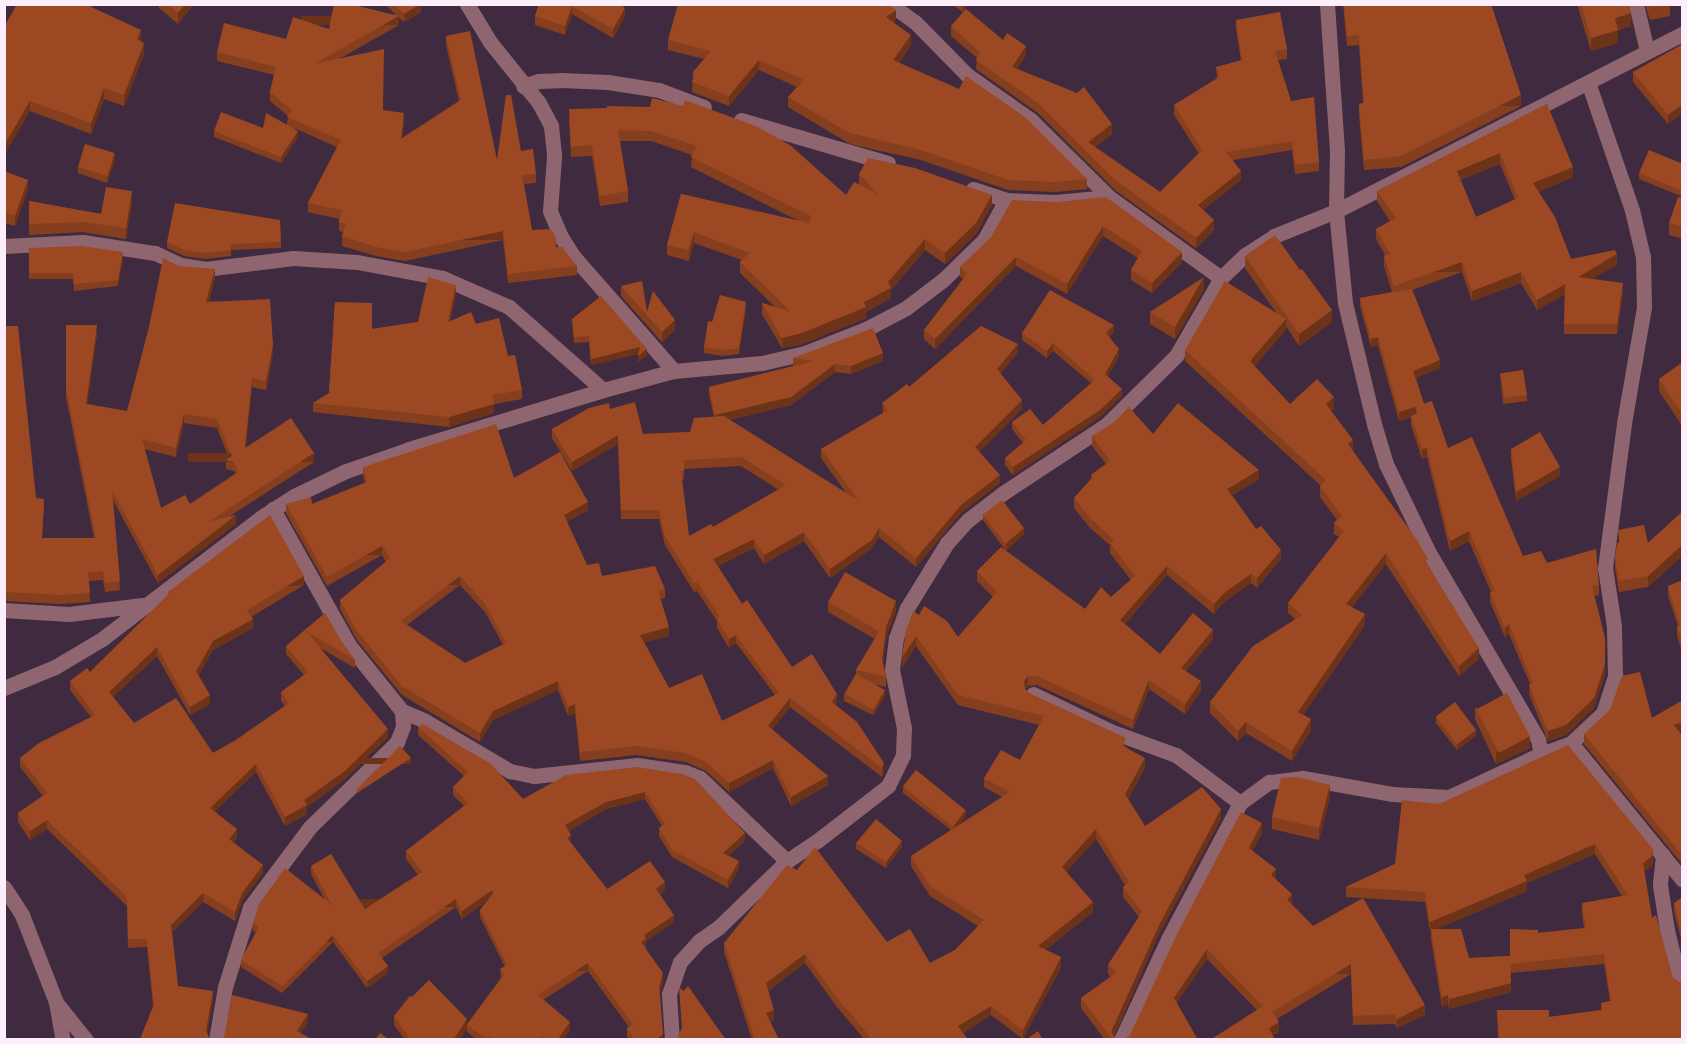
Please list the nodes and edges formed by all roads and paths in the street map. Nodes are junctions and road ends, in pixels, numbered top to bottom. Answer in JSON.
{"nodes":[{"id":1,"x":467,"y":4,"type":"edge"},
{"id":2,"x":890,"y":4,"type":"edge"},
{"id":3,"x":1328,"y":4,"type":"edge"},
{"id":4,"x":1636,"y":4,"type":"edge"},
{"id":5,"x":1683,"y":34,"type":"edge"},
{"id":6,"x":1647,"y":51,"type":"junction"},
{"id":7,"x":1588,"y":82,"type":"junction"},
{"id":8,"x":523,"y":86,"type":"junction"},
{"id":9,"x":898,"y":165,"type":"edge"},
{"id":10,"x":958,"y":184,"type":"edge"},
{"id":11,"x":1109,"y":196,"type":"junction"},
{"id":12,"x":1006,"y":200,"type":"junction"},
{"id":13,"x":1336,"y":211,"type":"junction"},
{"id":14,"x":4,"y":246,"type":"edge"},
{"id":15,"x":1221,"y":278,"type":"junction"},
{"id":16,"x":674,"y":372,"type":"junction"},
{"id":17,"x":603,"y":390,"type":"junction"},
{"id":18,"x":273,"y":509,"type":"junction"},
{"id":19,"x":146,"y":604,"type":"junction"},
{"id":20,"x":4,"y":610,"type":"edge"},
{"id":21,"x":4,"y":688,"type":"edge"},
{"id":22,"x":1033,"y":694,"type":"edge"},
{"id":23,"x":402,"y":711,"type":"junction"},
{"id":24,"x":1571,"y":743,"type":"junction"},
{"id":25,"x":1541,"y":754,"type":"junction"},
{"id":26,"x":1240,"y":803,"type":"junction"},
{"id":27,"x":1663,"y":855,"type":"junction"},
{"id":28,"x":787,"y":861,"type":"junction"},
{"id":29,"x":1683,"y":879,"type":"edge"},
{"id":30,"x":4,"y":888,"type":"edge"},
{"id":31,"x":1683,"y":983,"type":"edge"},
{"id":32,"x":56,"y":1002,"type":"junction"},
{"id":33,"x":63,"y":1040,"type":"edge"},
{"id":34,"x":86,"y":1040,"type":"edge"},
{"id":35,"x":216,"y":1040,"type":"edge"},
{"id":36,"x":672,"y":1040,"type":"edge"},
{"id":37,"x":1121,"y":1040,"type":"edge"}],
"edges":[{"from":1,"to":8,"type":"street"},
{"from":2,"to":11,"type":"street"},
{"from":3,"to":13,"type":"street"},
{"from":4,"to":6,"type":"street"},
{"from":5,"to":6,"type":"street"},
{"from":6,"to":7,"type":"street"},
{"from":7,"to":13,"type":"street"},
{"from":7,"to":24,"type":"street"},
{"from":8,"to":9,"type":"street"},
{"from":8,"to":16,"type":"street"},
{"from":10,"to":12,"type":"street"},
{"from":11,"to":12,"type":"street"},
{"from":11,"to":15,"type":"street"},
{"from":12,"to":16,"type":"street"},
{"from":13,"to":15,"type":"street"},
{"from":13,"to":25,"type":"street"},
{"from":14,"to":17,"type":"street"},
{"from":15,"to":28,"type":"street"},
{"from":16,"to":17,"type":"street"},
{"from":17,"to":18,"type":"street"},
{"from":18,"to":19,"type":"street"},
{"from":18,"to":23,"type":"street"},
{"from":19,"to":20,"type":"street"},
{"from":19,"to":21,"type":"street"},
{"from":22,"to":26,"type":"street"},
{"from":23,"to":28,"type":"street"},
{"from":23,"to":35,"type":"street"},
{"from":24,"to":25,"type":"street"},
{"from":24,"to":27,"type":"street"},
{"from":25,"to":26,"type":"street"},
{"from":26,"to":37,"type":"street"},
{"from":27,"to":29,"type":"street"},
{"from":27,"to":31,"type":"street"},
{"from":28,"to":36,"type":"street"},
{"from":30,"to":32,"type":"street"},
{"from":32,"to":33,"type":"street"},
{"from":32,"to":34,"type":"street"}]}
